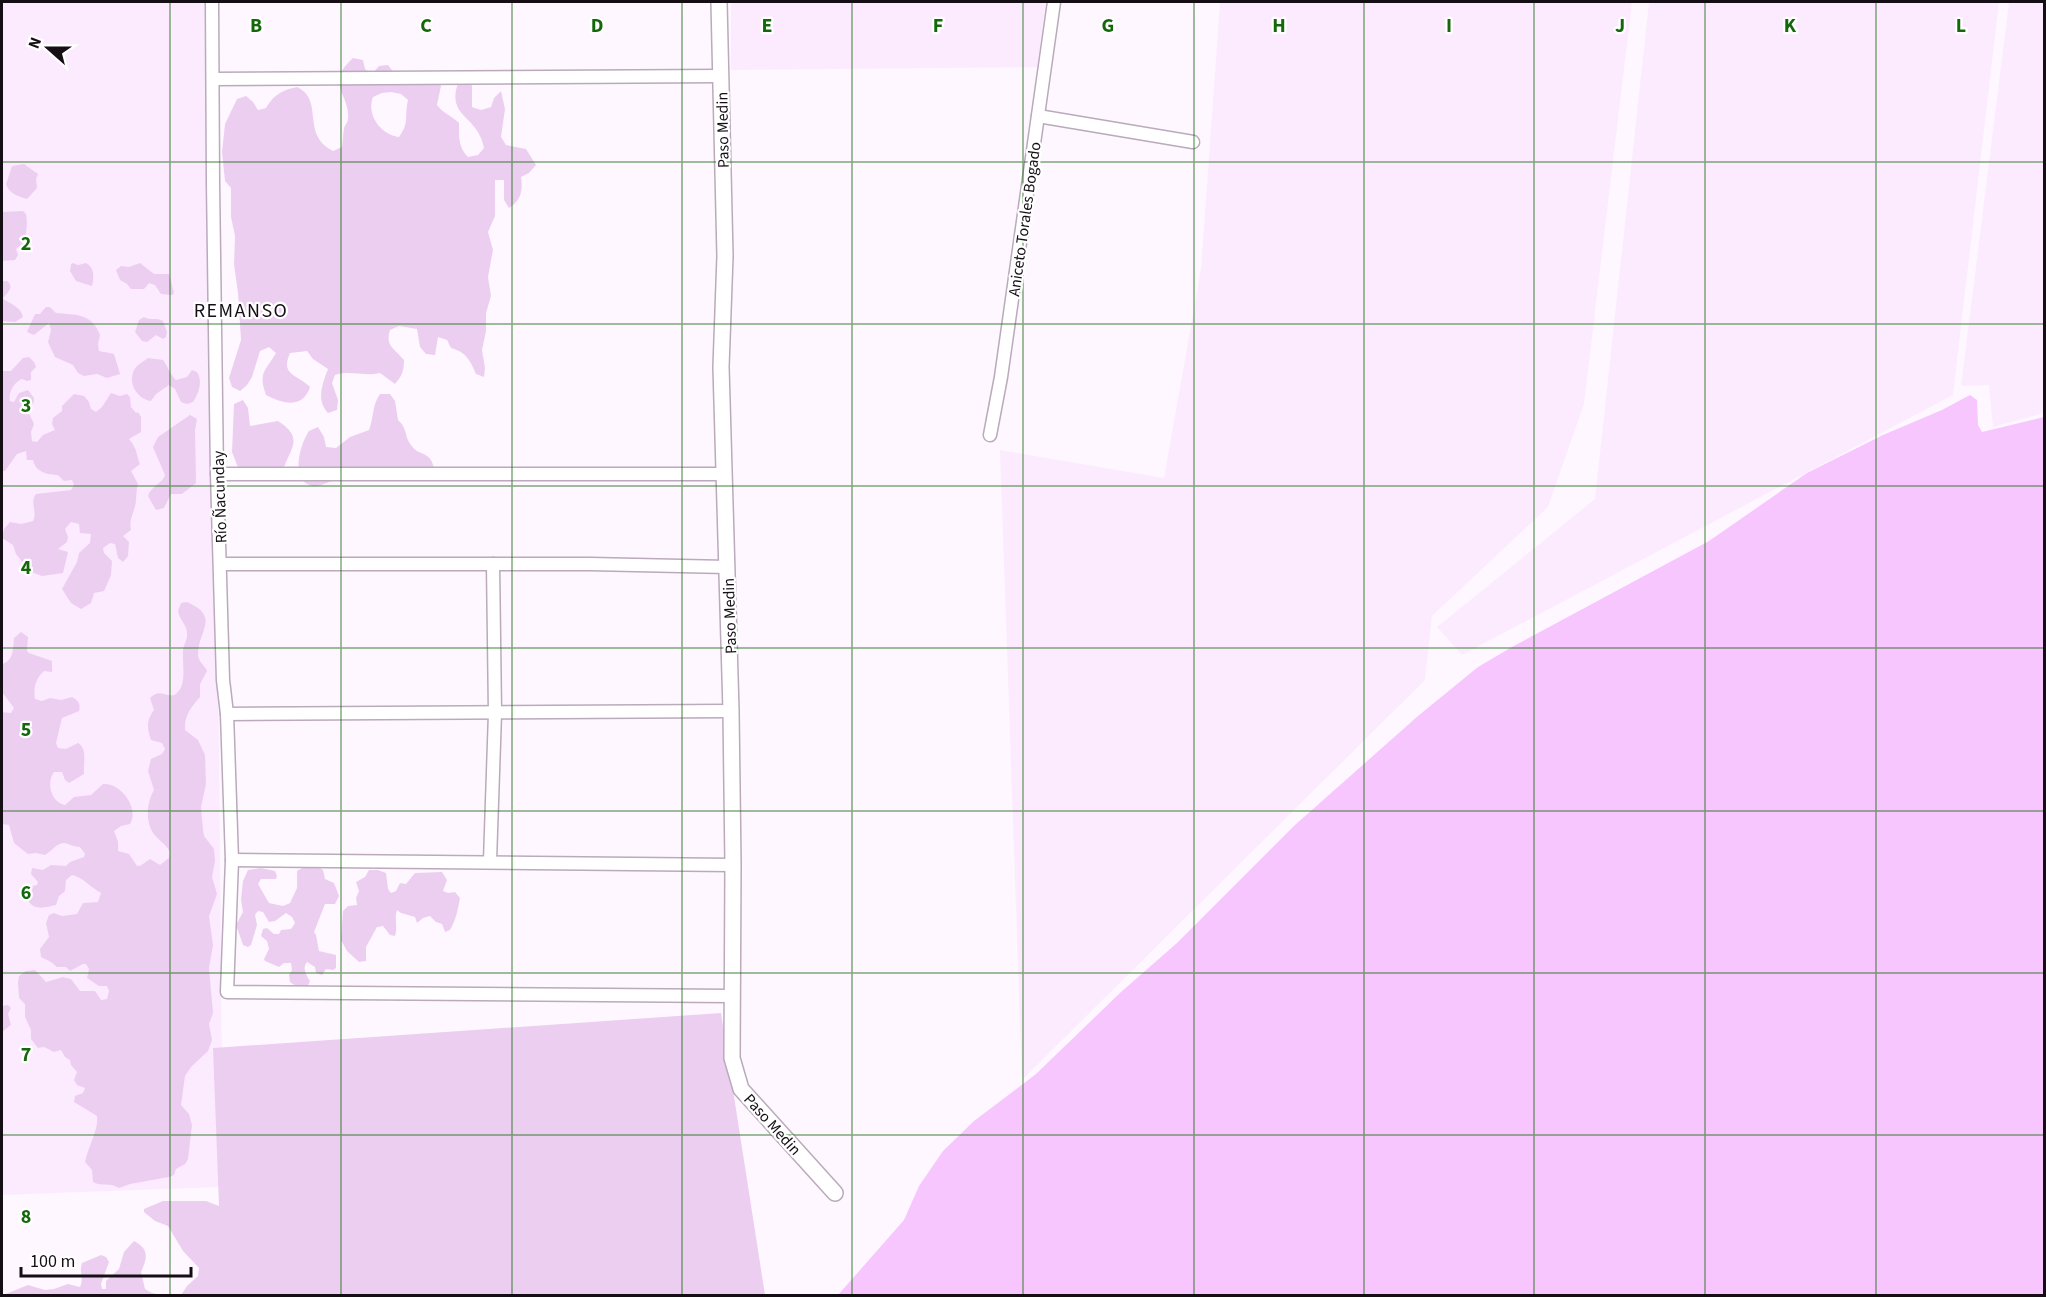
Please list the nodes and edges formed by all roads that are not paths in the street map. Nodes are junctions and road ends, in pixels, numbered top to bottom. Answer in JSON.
{"nodes":[{"id":1,"x":212,"y":2,"type":"edge"},
{"id":2,"x":719,"y":2,"type":"edge"},
{"id":3,"x":1054,"y":2,"type":"edge"},
{"id":4,"x":721,"y":76,"type":"junction"},
{"id":5,"x":213,"y":79,"type":"junction"},
{"id":6,"x":1038,"y":116,"type":"junction"},
{"id":7,"x":1193,"y":142,"type":"dead end"},
{"id":8,"x":990,"y":435,"type":"dead end"},
{"id":9,"x":217,"y":474,"type":"junction"},
{"id":10,"x":725,"y":474,"type":"junction"},
{"id":11,"x":221,"y":564,"type":"junction"},
{"id":12,"x":493,"y":564,"type":"junction"},
{"id":13,"x":728,"y":567,"type":"junction"},
{"id":14,"x":731,"y":711,"type":"junction"},
{"id":15,"x":495,"y":713,"type":"junction"},
{"id":16,"x":227,"y":714,"type":"junction"},
{"id":17,"x":232,"y":860,"type":"junction"},
{"id":18,"x":489,"y":861,"type":"junction"},
{"id":19,"x":733,"y":865,"type":"junction"},
{"id":20,"x":731,"y":996,"type":"junction"},
{"id":21,"x":835,"y":1193,"type":"dead end"}],
"edges":[{"from":1,"to":5,"type":"street","name":"Río Ñacunday"},
{"from":2,"to":4,"type":"street","name":"Paso Medin"},
{"from":3,"to":6,"type":"street","name":"Aniceto Torales Bogado"},
{"from":4,"to":5,"type":"street"},
{"from":4,"to":10,"type":"street","name":"Paso Medin"},
{"from":5,"to":9,"type":"street","name":"Río Ñacunday"},
{"from":6,"to":7,"type":"street"},
{"from":6,"to":8,"type":"street","name":"Aniceto Torales Bogado"},
{"from":9,"to":10,"type":"street"},
{"from":9,"to":11,"type":"street","name":"Río Ñacunday"},
{"from":10,"to":13,"type":"street","name":"Paso Medin"},
{"from":11,"to":12,"type":"street"},
{"from":11,"to":16,"type":"street","name":"Río Ñacunday"},
{"from":12,"to":13,"type":"street"},
{"from":12,"to":15,"type":"street"},
{"from":13,"to":14,"type":"street","name":"Paso Medin"},
{"from":14,"to":15,"type":"street"},
{"from":14,"to":19,"type":"street","name":"Paso Medin"},
{"from":15,"to":16,"type":"street"},
{"from":15,"to":18,"type":"street"},
{"from":16,"to":17,"type":"street","name":"Río Ñacunday"},
{"from":17,"to":18,"type":"street"},
{"from":17,"to":20,"type":"street","name":"Río Ñacunday"},
{"from":18,"to":19,"type":"street"},
{"from":19,"to":20,"type":"street","name":"Paso Medin"},
{"from":20,"to":21,"type":"street","name":"Paso Medin"}]}
